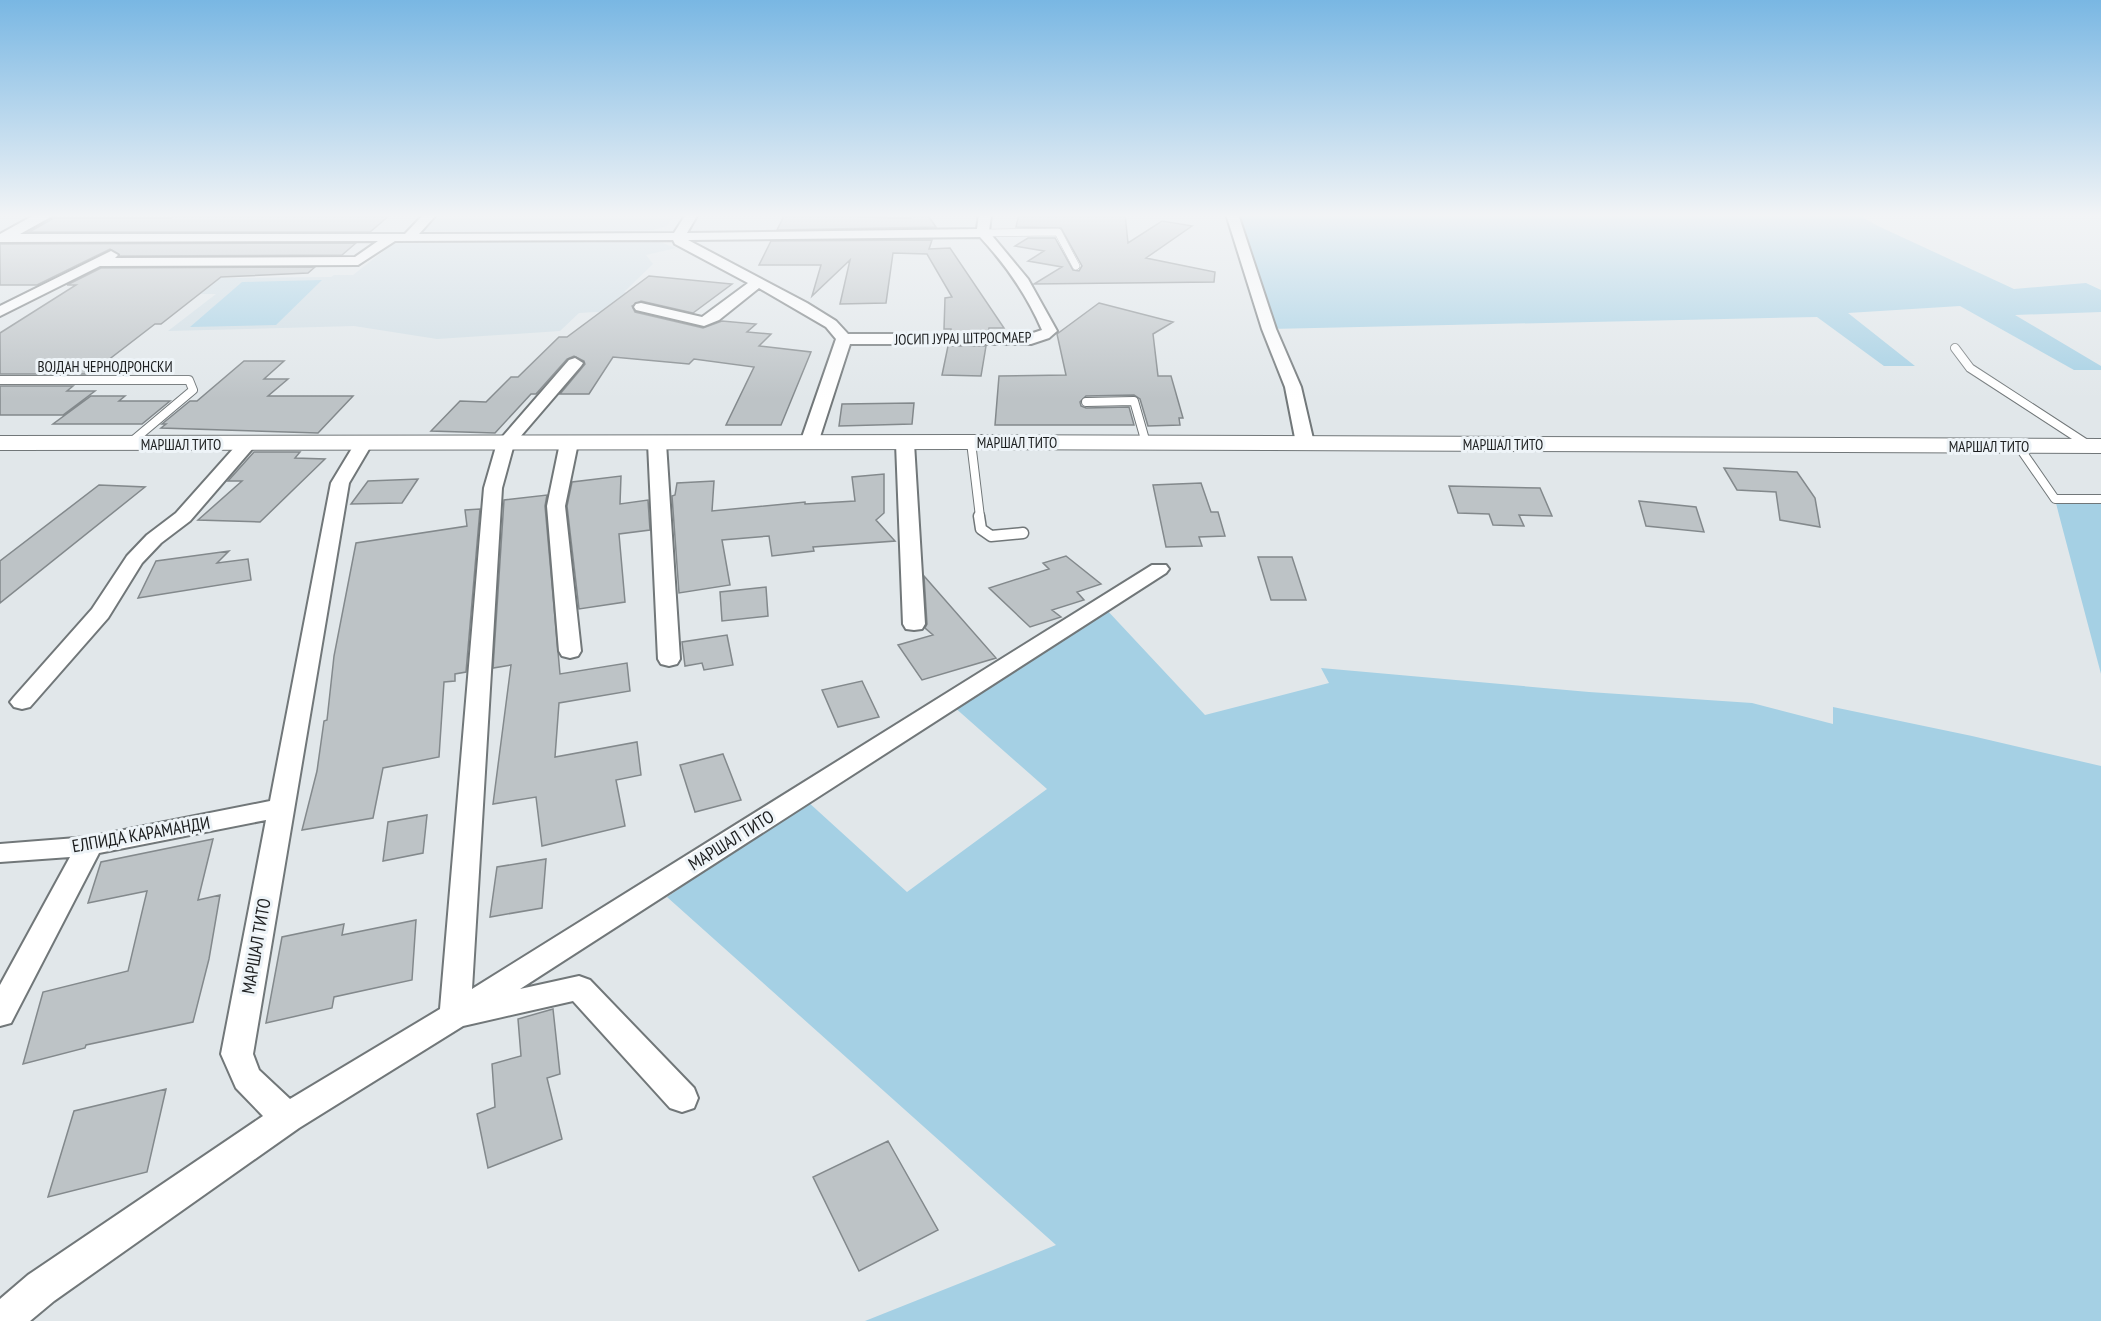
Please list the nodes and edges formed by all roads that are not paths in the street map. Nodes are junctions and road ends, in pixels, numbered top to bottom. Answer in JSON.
{"nodes":[{"id":1,"x":71,"y":276,"type":"edge"},
{"id":2,"x":745,"y":276,"type":"edge"},
{"id":3,"x":1017,"y":276,"type":"edge"},
{"id":4,"x":1252,"y":276,"type":"edge"},
{"id":5,"x":758,"y":282,"type":"junction"},
{"id":6,"x":641,"y":307,"type":"dead end"},
{"id":7,"x":0,"y":312,"type":"edge"},
{"id":8,"x":844,"y":339,"type":"junction"},
{"id":9,"x":1955,"y":348,"type":"dead end"},
{"id":10,"x":575,"y":363,"type":"dead end"},
{"id":11,"x":0,"y":380,"type":"edge"},
{"id":12,"x":1086,"y":402,"type":"dead end"},
{"id":13,"x":809,"y":442,"type":"junction"},
{"id":14,"x":905,"y":442,"type":"junction"},
{"id":15,"x":971,"y":442,"type":"junction"},
{"id":16,"x":130,"y":443,"type":"junction"},
{"id":17,"x":506,"y":443,"type":"junction"},
{"id":18,"x":569,"y":443,"type":"junction"},
{"id":19,"x":657,"y":443,"type":"junction"},
{"id":20,"x":1146,"y":443,"type":"junction"},
{"id":21,"x":1305,"y":443,"type":"junction"},
{"id":22,"x":0,"y":444,"type":"edge"},
{"id":23,"x":247,"y":444,"type":"junction"},
{"id":24,"x":363,"y":444,"type":"junction"},
{"id":25,"x":2096,"y":446,"type":"edge"},
{"id":26,"x":2019,"y":447,"type":"junction"},
{"id":27,"x":2101,"y":499,"type":"edge"},
{"id":28,"x":1023,"y":533,"type":"dead end"},
{"id":29,"x":1159,"y":569,"type":"dead end"},
{"id":30,"x":914,"y":624,"type":"dead end"},
{"id":31,"x":570,"y":651,"type":"dead end"},
{"id":32,"x":669,"y":659,"type":"dead end"},
{"id":33,"x":22,"y":702,"type":"dead end"},
{"id":34,"x":281,"y":808,"type":"junction"},
{"id":35,"x":89,"y":846,"type":"junction"},
{"id":36,"x":0,"y":853,"type":"edge"},
{"id":37,"x":0,"y":1014,"type":"edge"},
{"id":38,"x":455,"y":1015,"type":"junction"},
{"id":39,"x":682,"y":1098,"type":"dead end"},
{"id":40,"x":287,"y":1118,"type":"junction"},
{"id":41,"x":2,"y":1321,"type":"edge"}],
"edges":[{"from":1,"to":7,"type":"street"},
{"from":2,"to":5,"type":"street"},
{"from":3,"to":8,"type":"street","name":"ЈОСИП ЈУРАЈ ШТРОСМАЕР"},
{"from":4,"to":21,"type":"street"},
{"from":5,"to":6,"type":"street"},
{"from":5,"to":8,"type":"street"},
{"from":8,"to":13,"type":"street"},
{"from":9,"to":25,"type":"lane"},
{"from":10,"to":17,"type":"street"},
{"from":11,"to":16,"type":"lane","name":"ВОЈДАН ЧЕРНОДРОНСКИ"},
{"from":12,"to":20,"type":"lane"},
{"from":13,"to":14,"type":"street","name":"МАРШАЛ ТИТО"},
{"from":13,"to":19,"type":"street","name":"МАРШАЛ ТИТО"},
{"from":14,"to":15,"type":"street","name":"МАРШАЛ ТИТО"},
{"from":14,"to":30,"type":"street"},
{"from":15,"to":20,"type":"street","name":"МАРШАЛ ТИТО"},
{"from":15,"to":28,"type":"lane"},
{"from":16,"to":22,"type":"street","name":"МАРШАЛ ТИТО"},
{"from":16,"to":23,"type":"street","name":"МАРШАЛ ТИТО"},
{"from":17,"to":18,"type":"street","name":"МАРШАЛ ТИТО"},
{"from":17,"to":24,"type":"street","name":"МАРШАЛ ТИТО"},
{"from":17,"to":38,"type":"street"},
{"from":18,"to":19,"type":"street","name":"МАРШАЛ ТИТО"},
{"from":18,"to":31,"type":"street"},
{"from":19,"to":32,"type":"street"},
{"from":20,"to":21,"type":"street","name":"МАРШАЛ ТИТО"},
{"from":21,"to":26,"type":"street","name":"МАРШАЛ ТИТО"},
{"from":23,"to":24,"type":"street","name":"МАРШАЛ ТИТО"},
{"from":23,"to":33,"type":"street"},
{"from":24,"to":34,"type":"street","name":"МАРШАЛ ТИТО"},
{"from":25,"to":26,"type":"street","name":"МАРШАЛ ТИТО"},
{"from":26,"to":27,"type":"lane"},
{"from":29,"to":38,"type":"street","name":"МАРШАЛ ТИТО"},
{"from":34,"to":35,"type":"street","name":"ЕЛПИДА КАРАМАНДИ"},
{"from":34,"to":40,"type":"street","name":"МАРШАЛ ТИТО"},
{"from":35,"to":36,"type":"street","name":"ЕЛПИДА КАРАМАНДИ"},
{"from":35,"to":37,"type":"street"},
{"from":38,"to":39,"type":"street","name":"МАРШАЛ ТИТО"},
{"from":38,"to":40,"type":"street","name":"МАРШАЛ ТИТО"},
{"from":40,"to":41,"type":"street","name":"МАРШАЛ ТИТО"}]}
